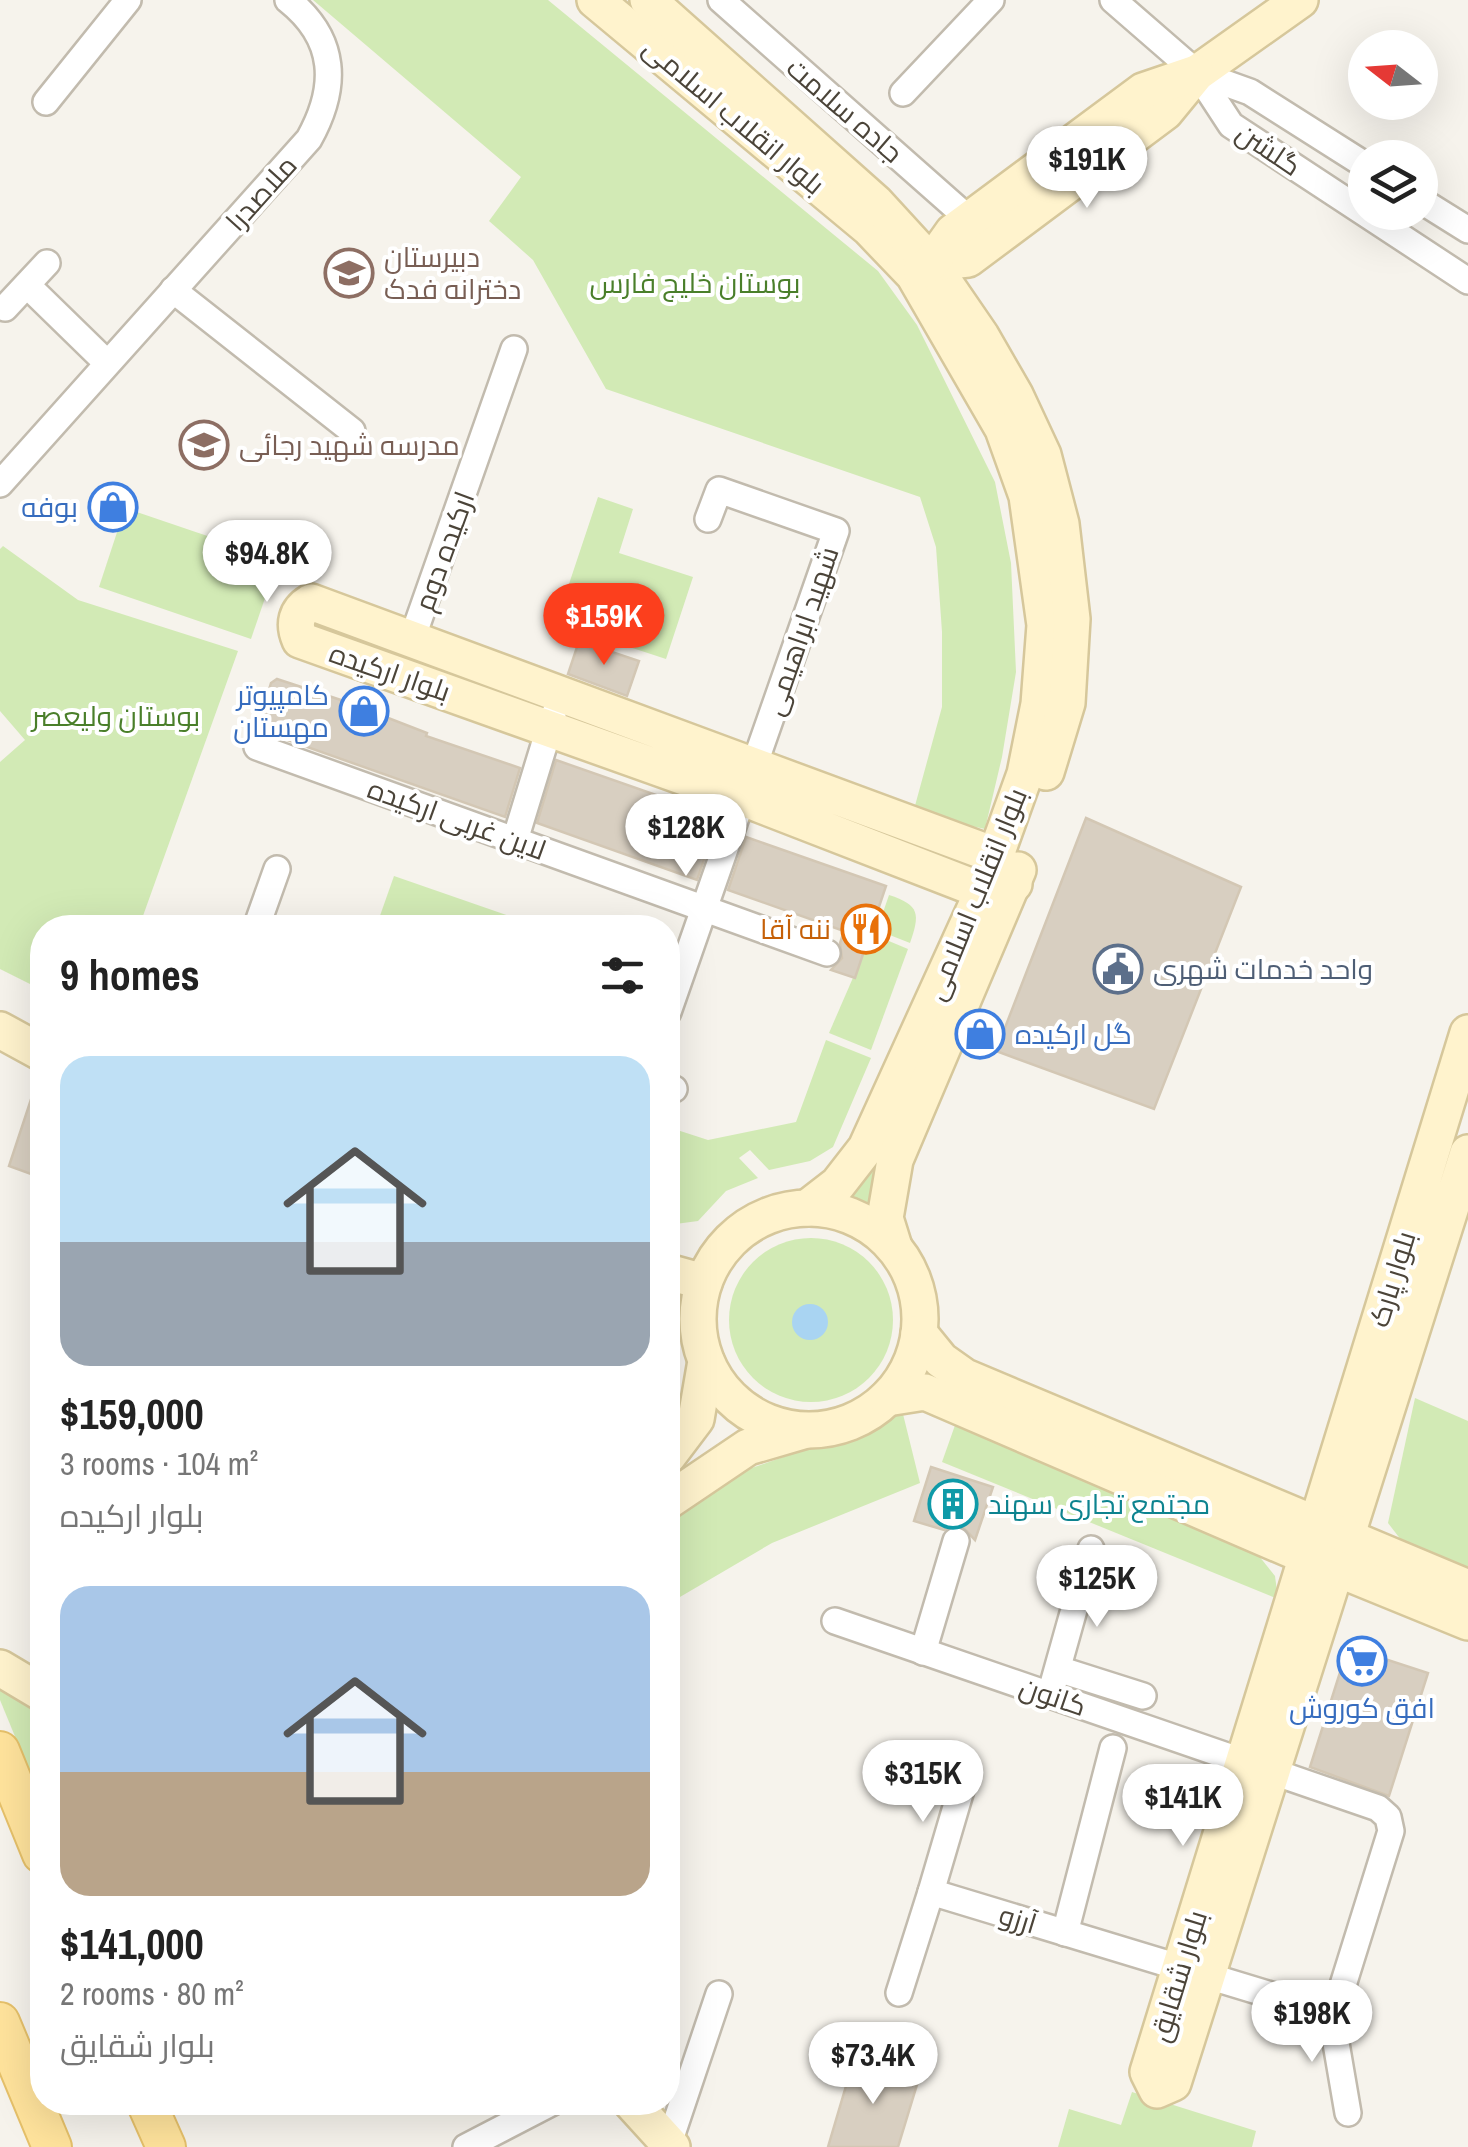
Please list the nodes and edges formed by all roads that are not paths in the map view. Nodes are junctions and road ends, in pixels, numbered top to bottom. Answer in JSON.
{"nodes":[{"id":1,"x":128,"y":0,"type":"edge"},
{"id":2,"x":288,"y":0,"type":"edge"},
{"id":3,"x":594,"y":0,"type":"edge"},
{"id":4,"x":648,"y":0,"type":"edge"},
{"id":5,"x":721,"y":0,"type":"edge"},
{"id":6,"x":990,"y":0,"type":"edge"},
{"id":7,"x":1112,"y":0,"type":"edge"},
{"id":8,"x":1300,"y":0,"type":"edge"},
{"id":9,"x":1198,"y":73,"type":"junction"},
{"id":10,"x":903,"y":93,"type":"dead end"},
{"id":11,"x":46,"y":102,"type":"dead end"},
{"id":12,"x":1348,"y":154,"type":"edge"},
{"id":13,"x":1438,"y":211,"type":"edge"},
{"id":14,"x":970,"y":220,"type":"junction"},
{"id":15,"x":1468,"y":230,"type":"edge"},
{"id":16,"x":47,"y":263,"type":"dead end"},
{"id":17,"x":922,"y":269,"type":"junction"},
{"id":18,"x":1468,"y":281,"type":"edge"},
{"id":19,"x":27,"y":285,"type":"junction"},
{"id":20,"x":173,"y":290,"type":"junction"},
{"id":21,"x":5,"y":308,"type":"dead end"},
{"id":22,"x":514,"y":349,"type":"dead end"},
{"id":23,"x":107,"y":363,"type":"junction"},
{"id":24,"x":352,"y":431,"type":"dead end"},
{"id":25,"x":0,"y":484,"type":"edge"},
{"id":26,"x":708,"y":519,"type":"dead end"},
{"id":27,"x":412,"y":638,"type":"junction"},
{"id":28,"x":560,"y":692,"type":"junction"},
{"id":29,"x":550,"y":728,"type":"junction"},
{"id":30,"x":257,"y":747,"type":"dead end"},
{"id":31,"x":755,"y":765,"type":"junction"},
{"id":32,"x":743,"y":798,"type":"junction"},
{"id":33,"x":515,"y":840,"type":"junction"},
{"id":34,"x":277,"y":870,"type":"dead end"},
{"id":35,"x":998,"y":877,"type":"junction"},
{"id":36,"x":705,"y":908,"type":"junction"},
{"id":37,"x":261,"y":915,"type":"edge"},
{"id":38,"x":827,"y":953,"type":"dead end"},
{"id":39,"x":680,"y":978,"type":"edge"},
{"id":40,"x":0,"y":1030,"type":"edge"},
{"id":41,"x":1468,"y":1033,"type":"edge"},
{"id":42,"x":30,"y":1046,"type":"edge"},
{"id":43,"x":1468,"y":1154,"type":"edge"},
{"id":44,"x":807,"y":1208,"type":"junction"},
{"id":45,"x":894,"y":1247,"type":"junction"},
{"id":46,"x":680,"y":1275,"type":"edge"},
{"id":47,"x":704,"y":1282,"type":"junction"},
{"id":48,"x":919,"y":1332,"type":"junction"},
{"id":49,"x":706,"y":1361,"type":"junction"},
{"id":50,"x":887,"y":1398,"type":"junction"},
{"id":51,"x":806,"y":1430,"type":"junction"},
{"id":52,"x":680,"y":1440,"type":"edge"},
{"id":53,"x":1347,"y":1481,"type":"junction"},
{"id":54,"x":680,"y":1493,"type":"edge"},
{"id":55,"x":1248,"y":1514,"type":"junction"},
{"id":56,"x":956,"y":1542,"type":"dead end"},
{"id":57,"x":1326,"y":1546,"type":"junction"},
{"id":58,"x":1091,"y":1549,"type":"dead end"},
{"id":59,"x":1396,"y":1575,"type":"junction"},
{"id":60,"x":1468,"y":1588,"type":"edge"},
{"id":61,"x":1308,"y":1607,"type":"junction"},
{"id":62,"x":835,"y":1622,"type":"dead end"},
{"id":63,"x":1468,"y":1622,"type":"edge"},
{"id":64,"x":923,"y":1652,"type":"junction"},
{"id":65,"x":0,"y":1668,"type":"edge"},
{"id":66,"x":1058,"y":1669,"type":"junction"},
{"id":67,"x":30,"y":1686,"type":"edge"},
{"id":68,"x":1050,"y":1695,"type":"junction"},
{"id":69,"x":1143,"y":1696,"type":"dead end"},
{"id":70,"x":1113,"y":1748,"type":"dead end"},
{"id":71,"x":0,"y":1751,"type":"edge"},
{"id":72,"x":1258,"y":1766,"type":"junction"},
{"id":73,"x":966,"y":1773,"type":"dead end"},
{"id":74,"x":30,"y":1825,"type":"edge"},
{"id":75,"x":931,"y":1892,"type":"junction"},
{"id":76,"x":1064,"y":1933,"type":"junction"},
{"id":77,"x":1193,"y":1973,"type":"junction"},
{"id":78,"x":899,"y":1993,"type":"dead end"},
{"id":79,"x":720,"y":1994,"type":"dead end"},
{"id":80,"x":1324,"y":2008,"type":"junction"},
{"id":81,"x":0,"y":2022,"type":"edge"},
{"id":82,"x":12,"y":2073,"type":"edge"},
{"id":83,"x":30,"y":2106,"type":"edge"},
{"id":84,"x":1348,"y":2113,"type":"dead end"},
{"id":85,"x":35,"y":2115,"type":"edge"},
{"id":86,"x":152,"y":2115,"type":"edge"},
{"id":87,"x":527,"y":2115,"type":"edge"},
{"id":88,"x":643,"y":2115,"type":"edge"},
{"id":89,"x":671,"y":2145,"type":"edge"},
{"id":90,"x":52,"y":2147,"type":"edge"},
{"id":91,"x":166,"y":2147,"type":"edge"},
{"id":92,"x":466,"y":2147,"type":"edge"}],
"edges":[{"from":1,"to":11,"type":"street"},
{"from":2,"to":20,"type":"street","name":"ملاصدرا"},
{"from":3,"to":17,"type":"street","name":"بلوار انقلاب اسلامی"},
{"from":4,"to":17,"type":"street","name":"بلوار انقلاب اسلامی"},
{"from":5,"to":14,"type":"street","name":"جاده سلامت"},
{"from":6,"to":10,"type":"street"},
{"from":7,"to":9,"type":"street"},
{"from":8,"to":9,"type":"street"},
{"from":9,"to":12,"type":"street","name":"گلشن"},
{"from":9,"to":14,"type":"street"},
{"from":9,"to":17,"type":"street"},
{"from":9,"to":18,"type":"street","name":"گلشن"},
{"from":13,"to":15,"type":"street"},
{"from":14,"to":17,"type":"street"},
{"from":16,"to":19,"type":"street"},
{"from":17,"to":35,"type":"street","name":"بلوار انقلاب اسلامی"},
{"from":19,"to":21,"type":"street"},
{"from":19,"to":23,"type":"street"},
{"from":20,"to":23,"type":"street","name":"ملاصدرا"},
{"from":20,"to":24,"type":"street"},
{"from":22,"to":27,"type":"street","name":"ارکیده دوم"},
{"from":23,"to":25,"type":"street","name":"ملاصدرا"},
{"from":26,"to":31,"type":"street","name":"شهید ابراهیمی"},
{"from":27,"to":28,"type":"street","name":"بلوار ارکیده"},
{"from":27,"to":29,"type":"street","name":"بلوار ارکیده"},
{"from":28,"to":29,"type":"street"},
{"from":28,"to":31,"type":"street","name":"بلوار ارکیده"},
{"from":29,"to":32,"type":"street","name":"بلوار ارکیده"},
{"from":29,"to":33,"type":"street"},
{"from":30,"to":33,"type":"street","name":"لاین غربی ارکیده"},
{"from":31,"to":32,"type":"street"},
{"from":31,"to":35,"type":"street","name":"بلوار ارکیده"},
{"from":32,"to":35,"type":"street","name":"بلوار ارکیده"},
{"from":32,"to":36,"type":"street"},
{"from":33,"to":36,"type":"street","name":"لاین غربی ارکیده"},
{"from":34,"to":37,"type":"street"},
{"from":35,"to":44,"type":"street","name":"بلوار انقلاب اسلامی"},
{"from":35,"to":45,"type":"street","name":"بلوار انقلاب اسلامی"},
{"from":36,"to":38,"type":"street","name":"لاین غربی ارکیده"},
{"from":36,"to":39,"type":"street"},
{"from":40,"to":42,"type":"street"},
{"from":41,"to":53,"type":"street","name":"بلوار پارک"},
{"from":43,"to":53,"type":"street","name":"بلوار پارک"},
{"from":44,"to":45,"type":"street"},
{"from":44,"to":47,"type":"street"},
{"from":45,"to":48,"type":"street"},
{"from":46,"to":47,"type":"street"},
{"from":47,"to":49,"type":"street"},
{"from":48,"to":50,"type":"street"},
{"from":48,"to":55,"type":"street"},
{"from":49,"to":51,"type":"street"},
{"from":49,"to":52,"type":"street"},
{"from":50,"to":51,"type":"street"},
{"from":50,"to":55,"type":"street"},
{"from":51,"to":54,"type":"street"},
{"from":53,"to":55,"type":"street"},
{"from":53,"to":57,"type":"street","name":"بلوار پارک"},
{"from":53,"to":59,"type":"street"},
{"from":55,"to":57,"type":"street"},
{"from":55,"to":61,"type":"street"},
{"from":56,"to":64,"type":"street"},
{"from":57,"to":59,"type":"street"},
{"from":57,"to":61,"type":"street","name":"بلوار شقایق"},
{"from":58,"to":66,"type":"street"},
{"from":59,"to":60,"type":"street"},
{"from":59,"to":61,"type":"street"},
{"from":59,"to":63,"type":"street"},
{"from":61,"to":72,"type":"street","name":"بلوار شقایق"},
{"from":62,"to":64,"type":"street","name":"کانون"},
{"from":64,"to":68,"type":"street","name":"کانون"},
{"from":65,"to":67,"type":"street"},
{"from":66,"to":68,"type":"street"},
{"from":66,"to":69,"type":"street"},
{"from":68,"to":72,"type":"street","name":"کانون"},
{"from":70,"to":76,"type":"street"},
{"from":71,"to":74,"type":"main road"},
{"from":72,"to":77,"type":"street","name":"بلوار شقایق"},
{"from":72,"to":80,"type":"street","name":"کانون"},
{"from":73,"to":75,"type":"street"},
{"from":75,"to":76,"type":"street","name":"آرزو"},
{"from":75,"to":78,"type":"street"},
{"from":76,"to":77,"type":"street","name":"آرزو"},
{"from":77,"to":80,"type":"street","name":"آرزو"},
{"from":79,"to":89,"type":"street"},
{"from":80,"to":84,"type":"street"},
{"from":81,"to":82,"type":"main road"},
{"from":82,"to":83,"type":"main road"},
{"from":85,"to":90,"type":"main road"},
{"from":86,"to":91,"type":"main road"},
{"from":87,"to":92,"type":"street"},
{"from":88,"to":89,"type":"street"}]}
